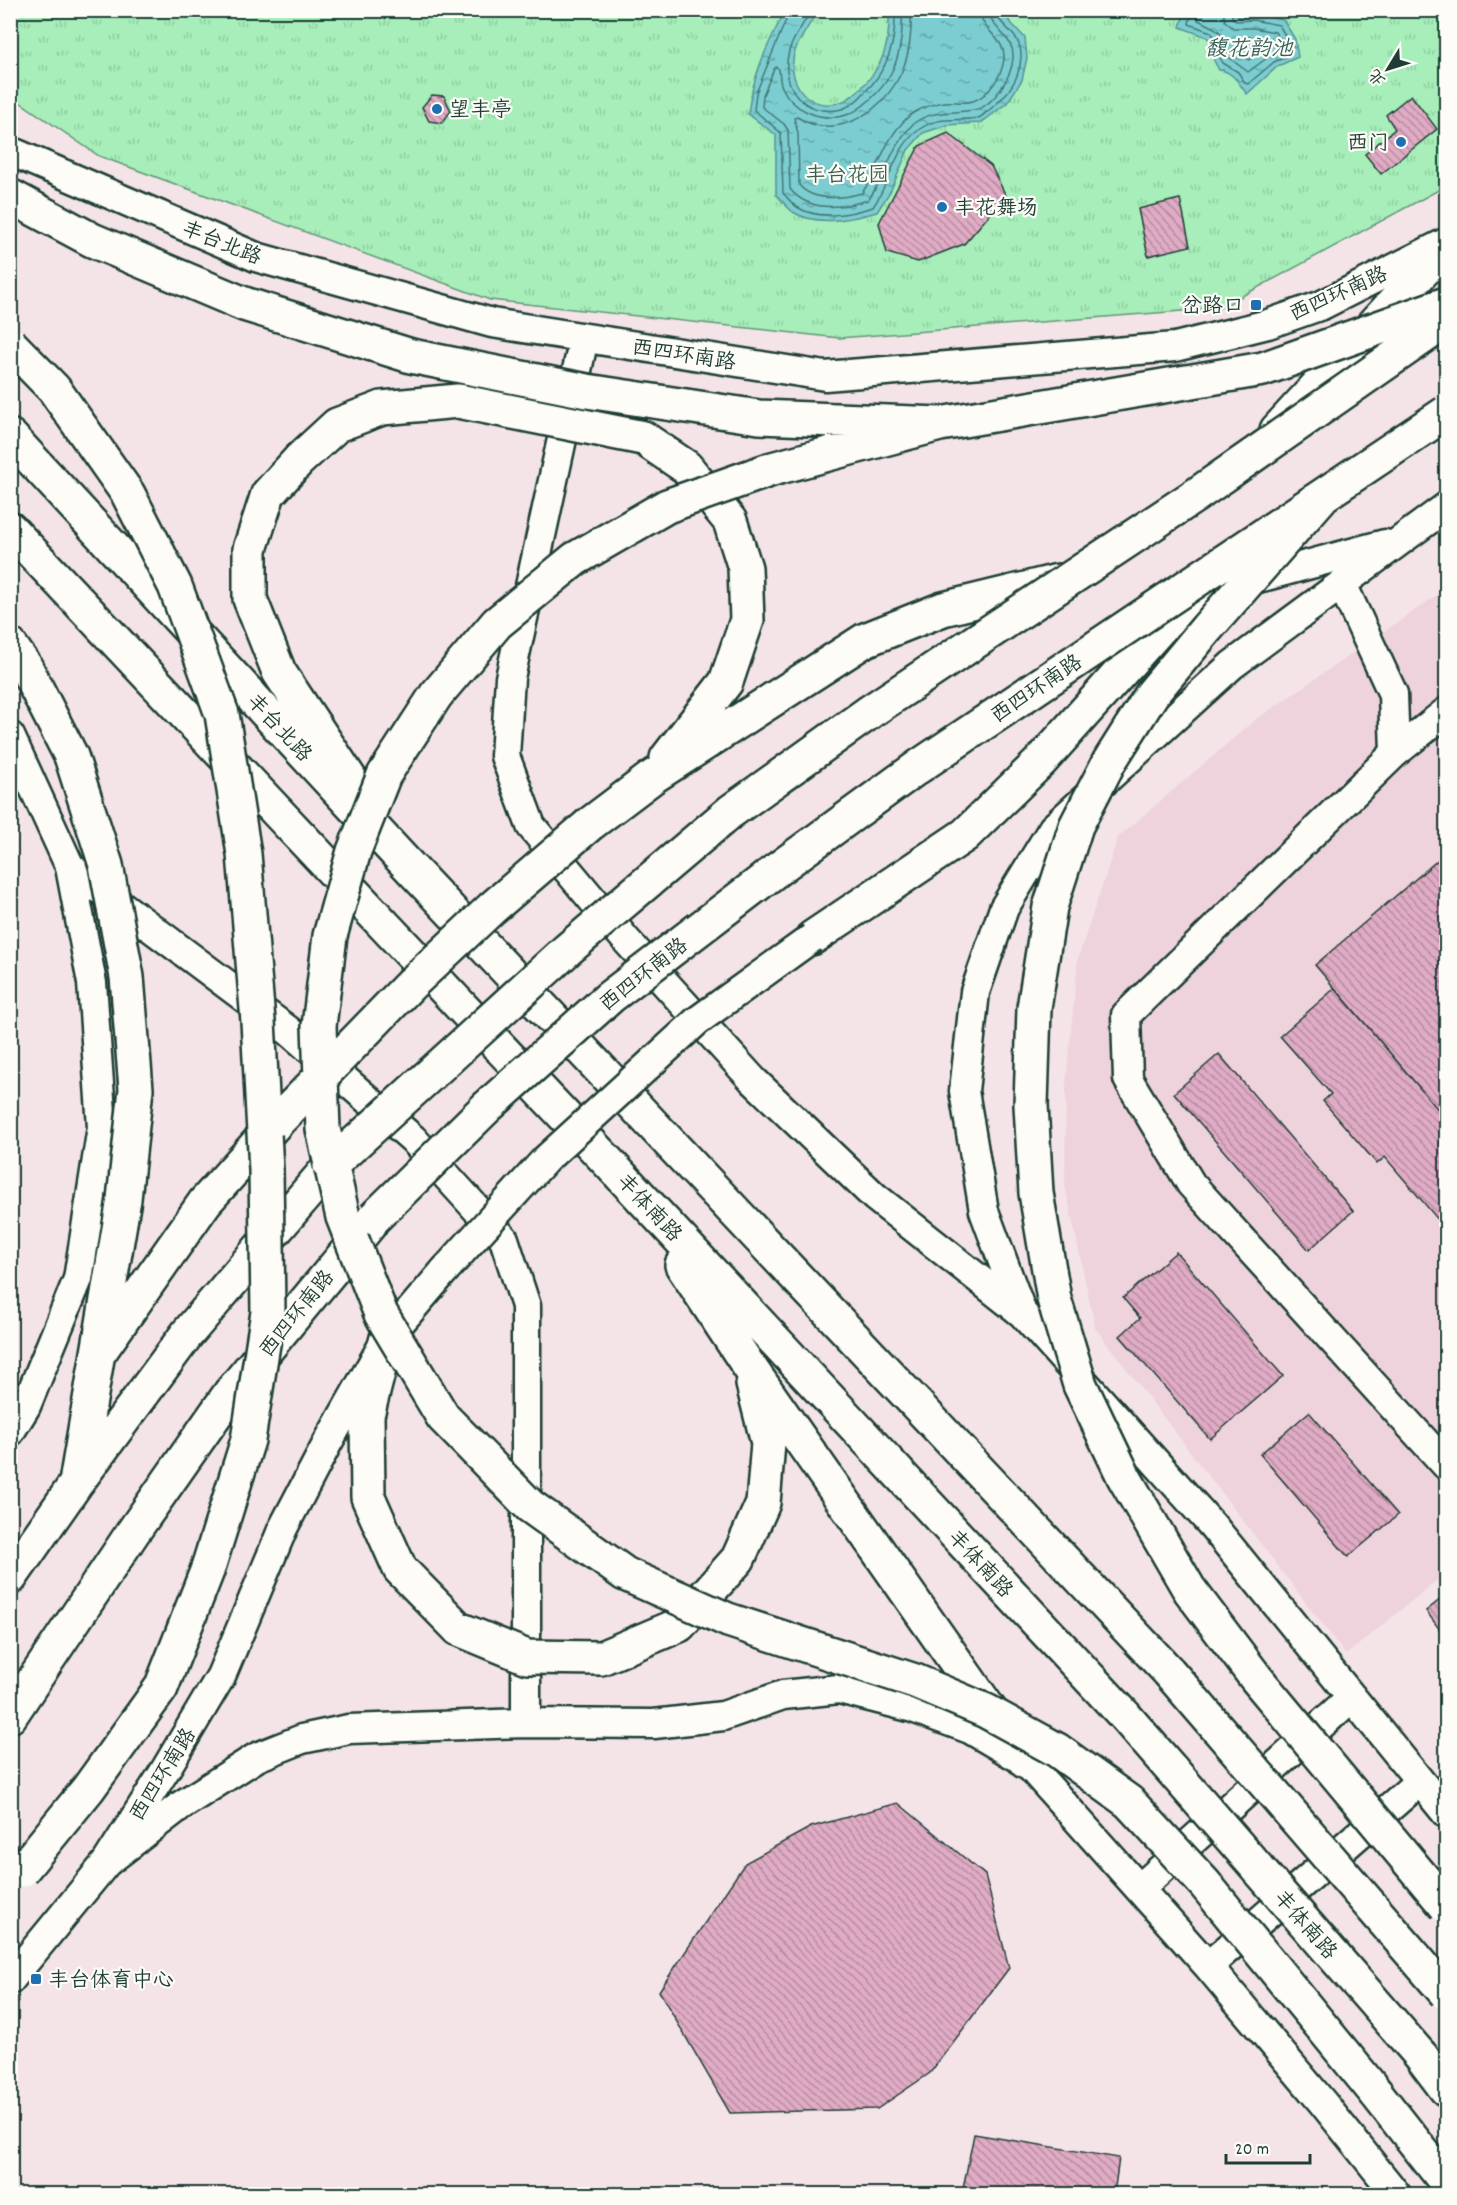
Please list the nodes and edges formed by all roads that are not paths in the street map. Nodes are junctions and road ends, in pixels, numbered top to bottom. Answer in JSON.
{"nodes":[{"id":1,"x":13,"y":156,"type":"edge"},
{"id":2,"x":10,"y":196,"type":"edge"},
{"id":3,"x":1446,"y":242,"type":"edge"},
{"id":4,"x":1446,"y":246,"type":"edge"},
{"id":5,"x":1446,"y":304,"type":"edge"},
{"id":6,"x":1446,"y":321,"type":"edge"},
{"id":7,"x":584,"y":338,"type":"junction"},
{"id":8,"x":10,"y":344,"type":"edge"},
{"id":9,"x":1446,"y":413,"type":"edge"},
{"id":10,"x":1446,"y":419,"type":"edge"},
{"id":11,"x":940,"y":424,"type":"junction"},
{"id":12,"x":10,"y":436,"type":"edge"},
{"id":13,"x":1261,"y":447,"type":"junction"},
{"id":14,"x":1321,"y":498,"type":"junction"},
{"id":15,"x":1446,"y":507,"type":"edge"},
{"id":16,"x":10,"y":529,"type":"edge"},
{"id":17,"x":1401,"y":540,"type":"junction"},
{"id":18,"x":1342,"y":584,"type":"junction"},
{"id":19,"x":1188,"y":597,"type":"junction"},
{"id":20,"x":18,"y":656,"type":"edge"},
{"id":21,"x":1446,"y":712,"type":"edge"},
{"id":22,"x":10,"y":736,"type":"edge"},
{"id":23,"x":1395,"y":753,"type":"junction"},
{"id":24,"x":651,"y":778,"type":"junction"},
{"id":25,"x":402,"y":859,"type":"junction"},
{"id":26,"x":70,"y":867,"type":"junction"},
{"id":27,"x":812,"y":938,"type":"joint"},
{"id":28,"x":626,"y":1181,"type":"junction"},
{"id":29,"x":1022,"y":1312,"type":"junction"},
{"id":30,"x":387,"y":1338,"type":"junction"},
{"id":31,"x":98,"y":1354,"type":"junction"},
{"id":32,"x":748,"y":1365,"type":"junction"},
{"id":33,"x":10,"y":1432,"type":"edge"},
{"id":34,"x":1446,"y":1466,"type":"edge"},
{"id":35,"x":75,"y":1485,"type":"junction"},
{"id":36,"x":10,"y":1578,"type":"edge"},
{"id":37,"x":1352,"y":1697,"type":"junction"},
{"id":38,"x":10,"y":1716,"type":"edge"},
{"id":39,"x":526,"y":1723,"type":"junction"},
{"id":40,"x":1026,"y":1762,"type":"junction"},
{"id":41,"x":1420,"y":1781,"type":"junction"},
{"id":42,"x":1446,"y":1813,"type":"edge"},
{"id":43,"x":106,"y":1863,"type":"junction"},
{"id":44,"x":16,"y":1878,"type":"edge"},
{"id":45,"x":1140,"y":1888,"type":"junction"},
{"id":46,"x":1446,"y":1906,"type":"edge"},
{"id":47,"x":1208,"y":1966,"type":"junction"},
{"id":48,"x":10,"y":1980,"type":"edge"},
{"id":49,"x":1446,"y":1993,"type":"edge"},
{"id":50,"x":1446,"y":2089,"type":"edge"},
{"id":51,"x":1446,"y":2182,"type":"edge"},
{"id":52,"x":1396,"y":2194,"type":"edge"}],
"edges":[{"from":1,"to":7,"type":"street","name":"丰台北路"},
{"from":2,"to":11,"type":"main road","bridge":true},
{"from":3,"to":7,"type":"street","name":"西四环南路"},
{"from":4,"to":13,"type":"main road"},
{"from":5,"to":11,"type":"main road","bridge":true},
{"from":6,"to":13,"type":"main road"},
{"from":6,"to":35,"type":"main road","bridge":true},
{"from":7,"to":29,"type":"street"},
{"from":8,"to":44,"type":"main road","bridge":true},
{"from":9,"to":14,"type":"main road","name":"西四环南路","bridge":true},
{"from":10,"to":19,"type":"main road","name":"西四环南路"},
{"from":11,"to":51,"type":"main road","bridge":true},
{"from":12,"to":25,"type":"main road","name":"丰台北路"},
{"from":13,"to":24,"type":"main road"},
{"from":14,"to":38,"type":"main road","name":"西四环南路","bridge":true},
{"from":14,"to":46,"type":"main road","bridge":true},
{"from":15,"to":17,"type":"street"},
{"from":16,"to":28,"type":"main road","name":"丰体南路"},
{"from":17,"to":18,"type":"street"},
{"from":17,"to":19,"type":"street"},
{"from":18,"to":23,"type":"street"},
{"from":18,"to":29,"type":"street"},
{"from":19,"to":27,"type":"main road","name":"西四环南路"},
{"from":20,"to":31,"type":"main road","bridge":true},
{"from":21,"to":23,"type":"street"},
{"from":22,"to":26,"type":"street"},
{"from":23,"to":34,"type":"street"},
{"from":24,"to":25,"type":"main road","bridge":true},
{"from":24,"to":31,"type":"main road","bridge":true},
{"from":25,"to":49,"type":"main road","name":"丰台北路","bridge":true},
{"from":26,"to":33,"type":"street"},
{"from":26,"to":39,"type":"street"},
{"from":27,"to":30,"type":"street","name":"西四环南路","bridge":true},
{"from":28,"to":32,"type":"main road"},
{"from":28,"to":50,"type":"main road","name":"丰体南路","bridge":true},
{"from":29,"to":37,"type":"street"},
{"from":30,"to":32,"type":"main road","bridge":true},
{"from":30,"to":43,"type":"street","name":"西四环南路"},
{"from":31,"to":35,"type":"main road"},
{"from":32,"to":40,"type":"main road"},
{"from":35,"to":36,"type":"main road"},
{"from":37,"to":41,"type":"street"},
{"from":37,"to":45,"type":"street"},
{"from":39,"to":40,"type":"street"},
{"from":39,"to":43,"type":"street"},
{"from":40,"to":45,"type":"street"},
{"from":41,"to":42,"type":"street"},
{"from":41,"to":47,"type":"street"},
{"from":43,"to":48,"type":"street","name":"西四环南路"},
{"from":45,"to":47,"type":"street"},
{"from":47,"to":52,"type":"street"}]}
